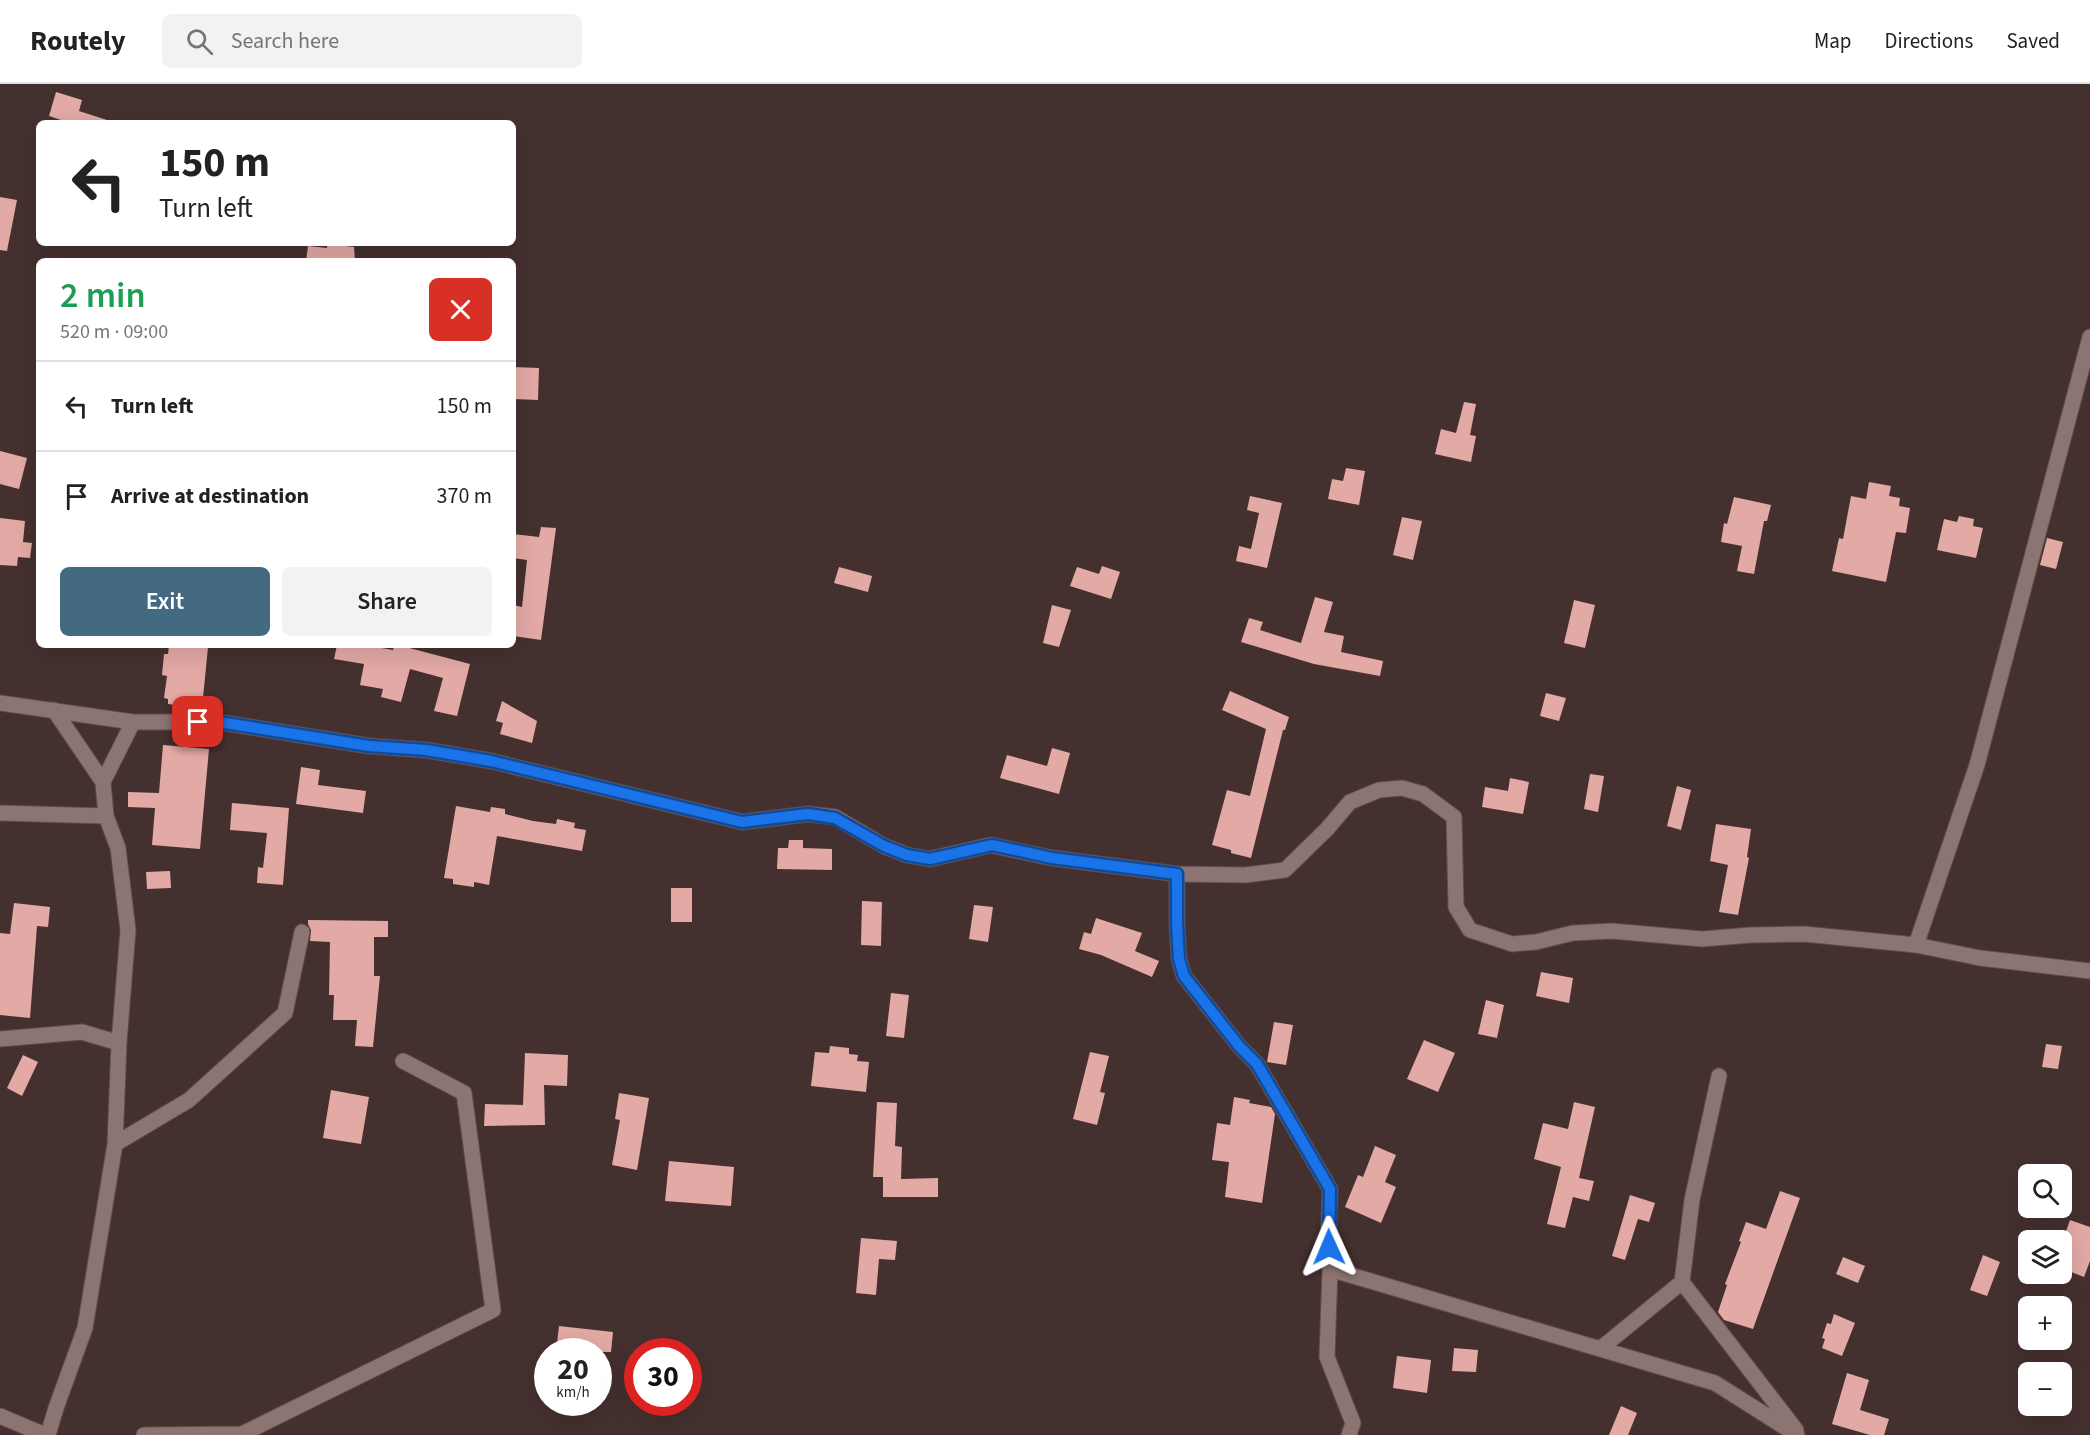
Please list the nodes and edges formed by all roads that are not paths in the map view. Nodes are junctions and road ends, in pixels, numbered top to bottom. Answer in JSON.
{"nodes":[{"id":1,"x":2090,"y":336,"type":"edge"},
{"id":2,"x":0,"y":703,"type":"edge"},
{"id":3,"x":54,"y":710,"type":"junction"},
{"id":4,"x":133,"y":722,"type":"junction"},
{"id":5,"x":103,"y":782,"type":"junction"},
{"id":6,"x":0,"y":813,"type":"edge"},
{"id":7,"x":106,"y":816,"type":"junction"},
{"id":8,"x":1177,"y":874,"type":"junction"},
{"id":9,"x":302,"y":932,"type":"dead end"},
{"id":10,"x":1916,"y":945,"type":"junction"},
{"id":11,"x":2090,"y":971,"type":"edge"},
{"id":12,"x":0,"y":1040,"type":"edge"},
{"id":13,"x":119,"y":1043,"type":"junction"},
{"id":14,"x":403,"y":1061,"type":"dead end"},
{"id":15,"x":1719,"y":1076,"type":"dead end"},
{"id":16,"x":115,"y":1144,"type":"junction"},
{"id":17,"x":1330,"y":1269,"type":"junction"},
{"id":18,"x":1682,"y":1282,"type":"junction"},
{"id":19,"x":1600,"y":1349,"type":"junction"},
{"id":20,"x":0,"y":1416,"type":"edge"},
{"id":21,"x":46,"y":1435,"type":"edge"},
{"id":22,"x":144,"y":1435,"type":"edge"},
{"id":23,"x":1349,"y":1435,"type":"edge"},
{"id":24,"x":1798,"y":1435,"type":"edge"}],
"edges":[{"from":1,"to":10,"type":"street"},
{"from":2,"to":3,"type":"street"},
{"from":3,"to":4,"type":"street"},
{"from":3,"to":5,"type":"street"},
{"from":4,"to":5,"type":"street"},
{"from":4,"to":8,"type":"street"},
{"from":5,"to":7,"type":"street"},
{"from":6,"to":7,"type":"street"},
{"from":7,"to":13,"type":"street"},
{"from":8,"to":10,"type":"street"},
{"from":8,"to":17,"type":"street"},
{"from":9,"to":16,"type":"street"},
{"from":10,"to":11,"type":"street"},
{"from":12,"to":13,"type":"street"},
{"from":13,"to":16,"type":"street"},
{"from":14,"to":22,"type":"street"},
{"from":15,"to":18,"type":"street"},
{"from":16,"to":21,"type":"street"},
{"from":17,"to":19,"type":"street"},
{"from":17,"to":23,"type":"street"},
{"from":18,"to":19,"type":"street"},
{"from":18,"to":24,"type":"street"},
{"from":19,"to":24,"type":"street"},
{"from":20,"to":21,"type":"street"}]}
